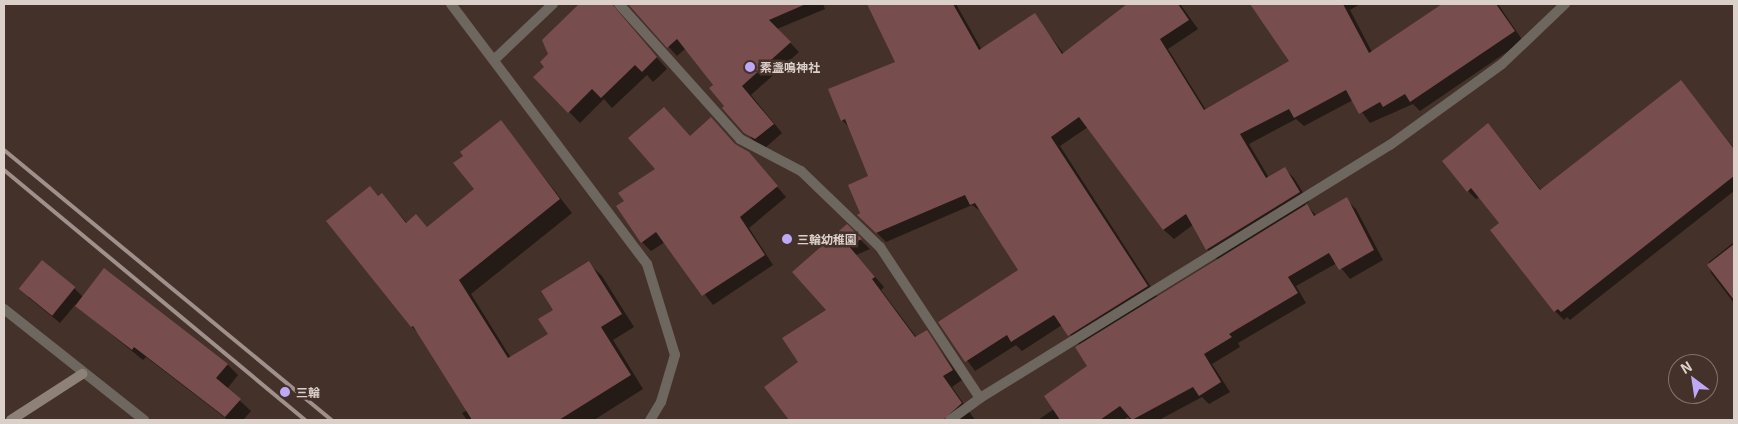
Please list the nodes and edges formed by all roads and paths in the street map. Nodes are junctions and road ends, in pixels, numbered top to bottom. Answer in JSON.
{"nodes":[{"id":1,"x":451,"y":4,"type":"edge"},
{"id":2,"x":553,"y":4,"type":"edge"},
{"id":3,"x":619,"y":4,"type":"edge"},
{"id":4,"x":1566,"y":4,"type":"edge"},
{"id":5,"x":495,"y":59,"type":"junction"},
{"id":6,"x":4,"y":309,"type":"edge"},
{"id":7,"x":82,"y":374,"type":"junction"},
{"id":8,"x":980,"y":398,"type":"junction"},
{"id":9,"x":11,"y":420,"type":"edge"},
{"id":10,"x":144,"y":420,"type":"edge"},
{"id":11,"x":650,"y":420,"type":"edge"},
{"id":12,"x":950,"y":420,"type":"edge"}],
"edges":[{"from":1,"to":5,"type":"street"},
{"from":2,"to":5,"type":"street"},
{"from":3,"to":8,"type":"street"},
{"from":4,"to":8,"type":"street"},
{"from":5,"to":11,"type":"street"},
{"from":6,"to":7,"type":"street"},
{"from":7,"to":9,"type":"main road"},
{"from":7,"to":10,"type":"street"},
{"from":8,"to":12,"type":"street"}]}
